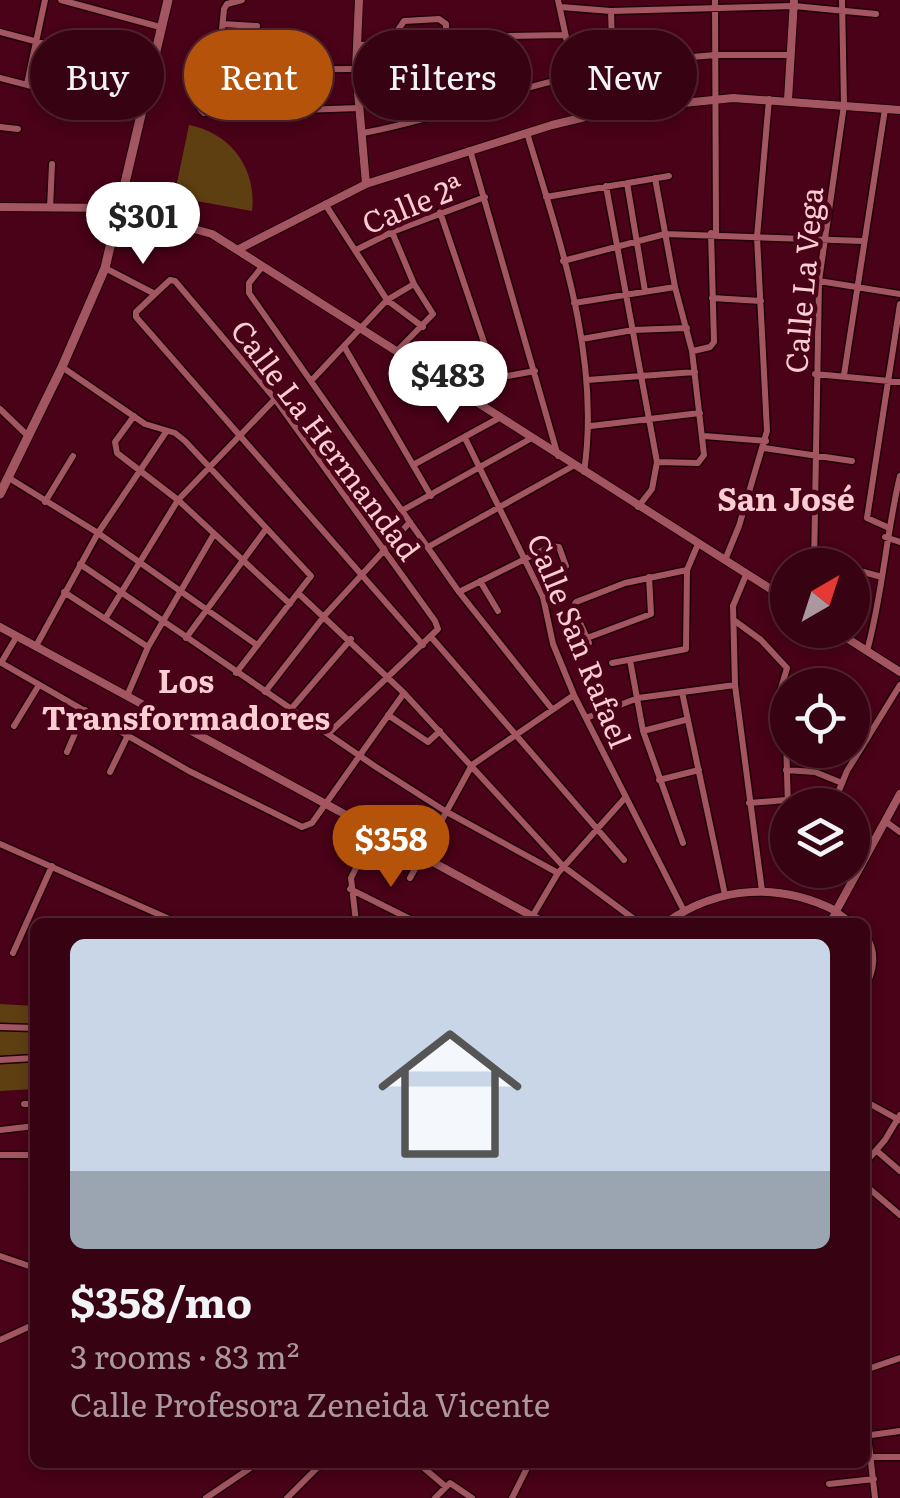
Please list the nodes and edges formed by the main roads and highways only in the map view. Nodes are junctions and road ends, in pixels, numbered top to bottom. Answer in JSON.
{"nodes":[{"id":1,"x":168,"y":0,"type":"edge"},
{"id":2,"x":3,"y":485,"type":"edge"}],
"edges":[{"from":1,"to":2,"type":"main road"}]}
